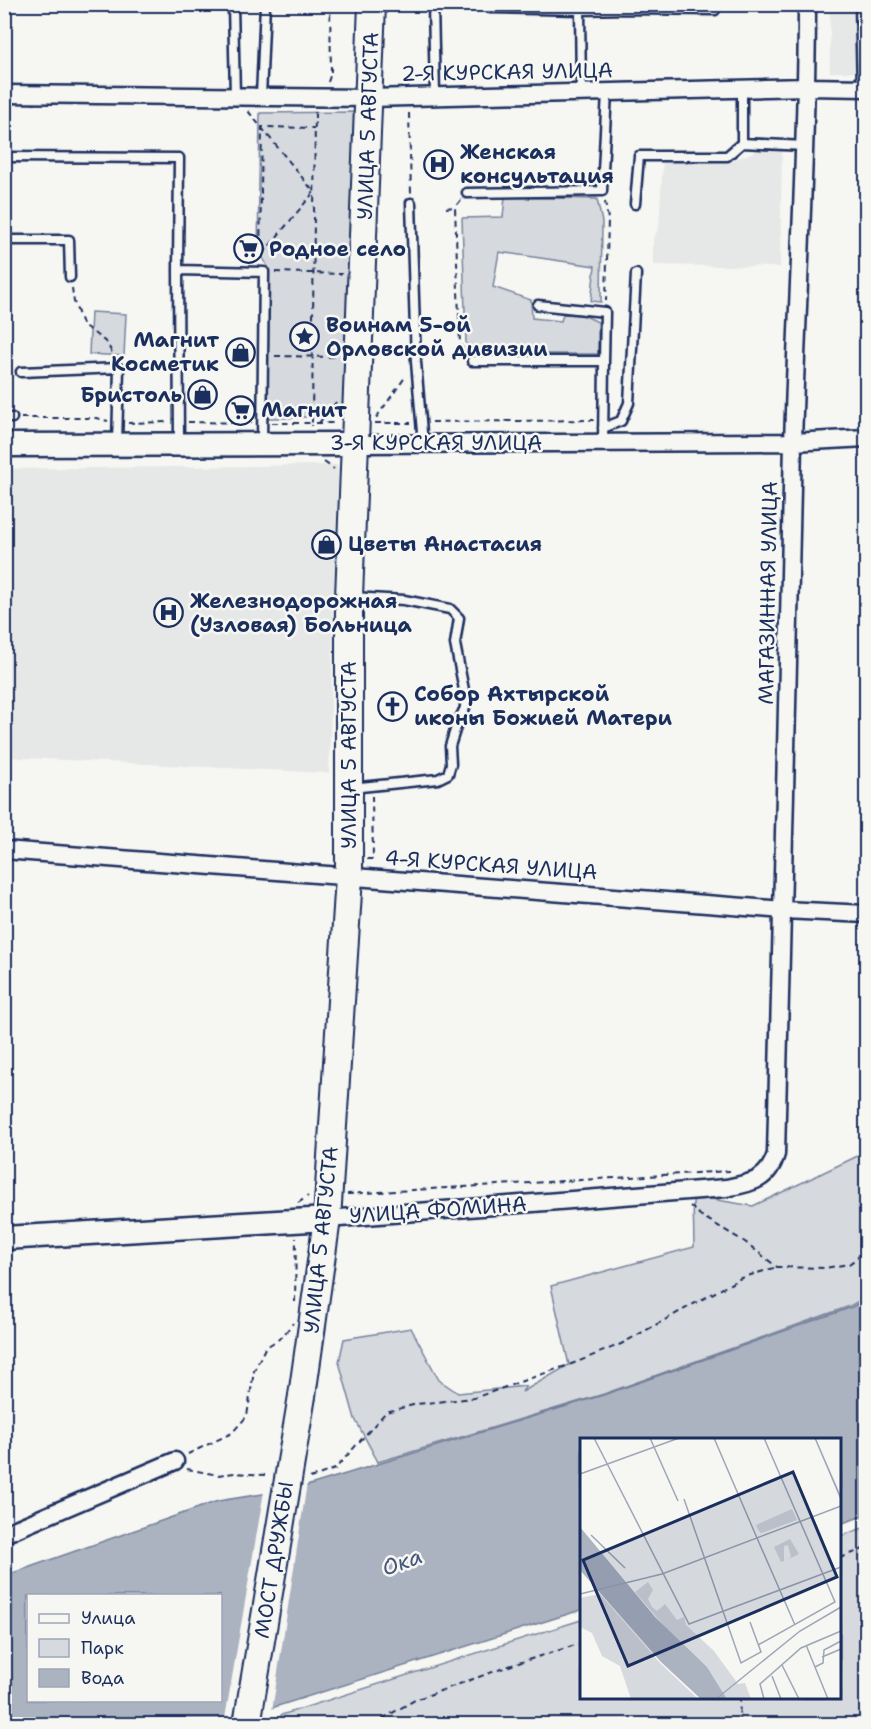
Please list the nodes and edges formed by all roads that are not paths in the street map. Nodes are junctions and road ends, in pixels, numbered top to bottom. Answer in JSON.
{"nodes":[{"id":1,"x":233,"y":4,"type":"edge"},
{"id":2,"x":265,"y":4,"type":"edge"},
{"id":3,"x":372,"y":4,"type":"edge"},
{"id":4,"x":433,"y":4,"type":"edge"},
{"id":5,"x":807,"y":4,"type":"edge"},
{"id":6,"x":860,"y":4,"type":"edge"},
{"id":7,"x":566,"y":7,"type":"edge"},
{"id":8,"x":627,"y":7,"type":"edge"},
{"id":9,"x":490,"y":8,"type":"dead end"},
{"id":10,"x":715,"y":9,"type":"dead end"},
{"id":11,"x":580,"y":10,"type":"junction"},
{"id":12,"x":807,"y":87,"type":"junction"},
{"id":13,"x":742,"y":88,"type":"junction"},
{"id":14,"x":864,"y":88,"type":"edge"},
{"id":15,"x":581,"y":92,"type":"junction"},
{"id":16,"x":607,"y":92,"type":"junction"},
{"id":17,"x":4,"y":94,"type":"edge"},
{"id":18,"x":435,"y":95,"type":"junction"},
{"id":19,"x":235,"y":96,"type":"junction"},
{"id":20,"x":261,"y":97,"type":"junction"},
{"id":21,"x":370,"y":98,"type":"junction"},
{"id":22,"x":742,"y":143,"type":"junction"},
{"id":23,"x":805,"y":146,"type":"junction"},
{"id":24,"x":4,"y":157,"type":"edge"},
{"id":25,"x":467,"y":194,"type":"road end"},
{"id":26,"x":411,"y":203,"type":"road end"},
{"id":27,"x":635,"y":204,"type":"dead end"},
{"id":28,"x":4,"y":240,"type":"edge"},
{"id":29,"x":178,"y":270,"type":"junction"},
{"id":30,"x":636,"y":274,"type":"dead end"},
{"id":31,"x":70,"y":277,"type":"road end"},
{"id":32,"x":538,"y":304,"type":"dead end"},
{"id":33,"x":472,"y":361,"type":"road end"},
{"id":34,"x":604,"y":361,"type":"junction"},
{"id":35,"x":21,"y":372,"type":"dead end"},
{"id":36,"x":117,"y":433,"type":"junction"},
{"id":37,"x":179,"y":433,"type":"junction"},
{"id":38,"x":262,"y":434,"type":"junction"},
{"id":39,"x":603,"y":435,"type":"junction"},
{"id":40,"x":867,"y":438,"type":"edge"},
{"id":41,"x":794,"y":442,"type":"junction"},
{"id":42,"x":363,"y":444,"type":"junction"},
{"id":43,"x":423,"y":444,"type":"junction"},
{"id":44,"x":4,"y":445,"type":"edge"},
{"id":45,"x":349,"y":597,"type":"junction"},
{"id":46,"x":348,"y":788,"type":"junction"},
{"id":47,"x":4,"y":850,"type":"edge"},
{"id":48,"x":349,"y":877,"type":"junction"},
{"id":49,"x":784,"y":909,"type":"junction"},
{"id":50,"x":867,"y":914,"type":"edge"},
{"id":51,"x":762,"y":1177,"type":"joint"},
{"id":52,"x":327,"y":1219,"type":"junction"},
{"id":53,"x":4,"y":1238,"type":"edge"},
{"id":54,"x":302,"y":1396,"type":"joint"},
{"id":55,"x":175,"y":1461,"type":"road end"},
{"id":56,"x":4,"y":1534,"type":"edge"},
{"id":57,"x":247,"y":1725,"type":"edge"}],
"edges":[{"from":1,"to":19,"type":"lane"},
{"from":2,"to":20,"type":"lane"},
{"from":3,"to":21,"type":"main road","name":"УЛИЦА 5 АВГУСТА"},
{"from":4,"to":18,"type":"lane"},
{"from":5,"to":12,"type":"street","name":"МАГАЗИННАЯ УЛИЦА"},
{"from":6,"to":14,"type":"lane"},
{"from":7,"to":9,"type":"lane"},
{"from":7,"to":11,"type":"lane"},
{"from":8,"to":10,"type":"lane"},
{"from":8,"to":11,"type":"lane"},
{"from":11,"to":15,"type":"lane"},
{"from":12,"to":13,"type":"street","name":"2-Я КУРСКАЯ УЛИЦА"},
{"from":12,"to":14,"type":"street","name":"2-Я КУРСКАЯ УЛИЦА"},
{"from":12,"to":23,"type":"street","name":"МАГАЗИННАЯ УЛИЦА"},
{"from":13,"to":16,"type":"street","name":"2-Я КУРСКАЯ УЛИЦА"},
{"from":13,"to":22,"type":"lane"},
{"from":15,"to":16,"type":"street","name":"2-Я КУРСКАЯ УЛИЦА"},
{"from":15,"to":18,"type":"street","name":"2-Я КУРСКАЯ УЛИЦА"},
{"from":16,"to":25,"type":"lane"},
{"from":17,"to":19,"type":"street","name":"2-Я КУРСКАЯ УЛИЦА"},
{"from":18,"to":21,"type":"street","name":"2-Я КУРСКАЯ УЛИЦА"},
{"from":19,"to":20,"type":"street","name":"2-Я КУРСКАЯ УЛИЦА"},
{"from":20,"to":21,"type":"street","name":"2-Я КУРСКАЯ УЛИЦА"},
{"from":21,"to":42,"type":"main road","name":"УЛИЦА 5 АВГУСТА"},
{"from":22,"to":23,"type":"lane"},
{"from":22,"to":27,"type":"lane"},
{"from":23,"to":41,"type":"street","name":"МАГАЗИННАЯ УЛИЦА"},
{"from":24,"to":29,"type":"lane"},
{"from":26,"to":43,"type":"lane"},
{"from":28,"to":31,"type":"lane"},
{"from":29,"to":37,"type":"lane"},
{"from":29,"to":38,"type":"lane"},
{"from":30,"to":39,"type":"lane"},
{"from":32,"to":34,"type":"lane"},
{"from":33,"to":34,"type":"lane"},
{"from":34,"to":39,"type":"lane"},
{"from":35,"to":36,"type":"lane"},
{"from":36,"to":37,"type":"main road","name":"3-Я КУРСКАЯ УЛИЦА"},
{"from":36,"to":44,"type":"main road","name":"3-Я КУРСКАЯ УЛИЦА"},
{"from":37,"to":38,"type":"main road","name":"3-Я КУРСКАЯ УЛИЦА"},
{"from":38,"to":42,"type":"main road","name":"3-Я КУРСКАЯ УЛИЦА"},
{"from":39,"to":41,"type":"street","name":"3-Я КУРСКАЯ УЛИЦА"},
{"from":39,"to":43,"type":"street","name":"3-Я КУРСКАЯ УЛИЦА"},
{"from":40,"to":41,"type":"street","name":"3-Я КУРСКАЯ УЛИЦА"},
{"from":41,"to":49,"type":"street","name":"МАГАЗИННАЯ УЛИЦА"},
{"from":42,"to":43,"type":"street","name":"3-Я КУРСКАЯ УЛИЦА"},
{"from":42,"to":45,"type":"main road","name":"УЛИЦА 5 АВГУСТА"},
{"from":45,"to":46,"type":"main road","name":"УЛИЦА 5 АВГУСТА"},
{"from":45,"to":46,"type":"lane"},
{"from":46,"to":48,"type":"main road","name":"УЛИЦА 5 АВГУСТА"},
{"from":47,"to":48,"type":"street","name":"4-Я КУРСКАЯ УЛИЦА"},
{"from":48,"to":49,"type":"street","name":"4-Я КУРСКАЯ УЛИЦА"},
{"from":48,"to":52,"type":"main road","name":"УЛИЦА 5 АВГУСТА"},
{"from":49,"to":50,"type":"street","name":"4-Я КУРСКАЯ УЛИЦА"},
{"from":49,"to":51,"type":"street","name":"МАГАЗИННАЯ УЛИЦА"},
{"from":51,"to":52,"type":"street","name":"УЛИЦА ФОМИНА"},
{"from":52,"to":53,"type":"main road","name":"УЛИЦА ФОМИНА"},
{"from":52,"to":54,"type":"main road","name":"УЛИЦА 5 АВГУСТА"},
{"from":54,"to":57,"type":"main road","name":"МОСТ ДРУЖБЫ","bridge":true},
{"from":55,"to":56,"type":"street"}]}
